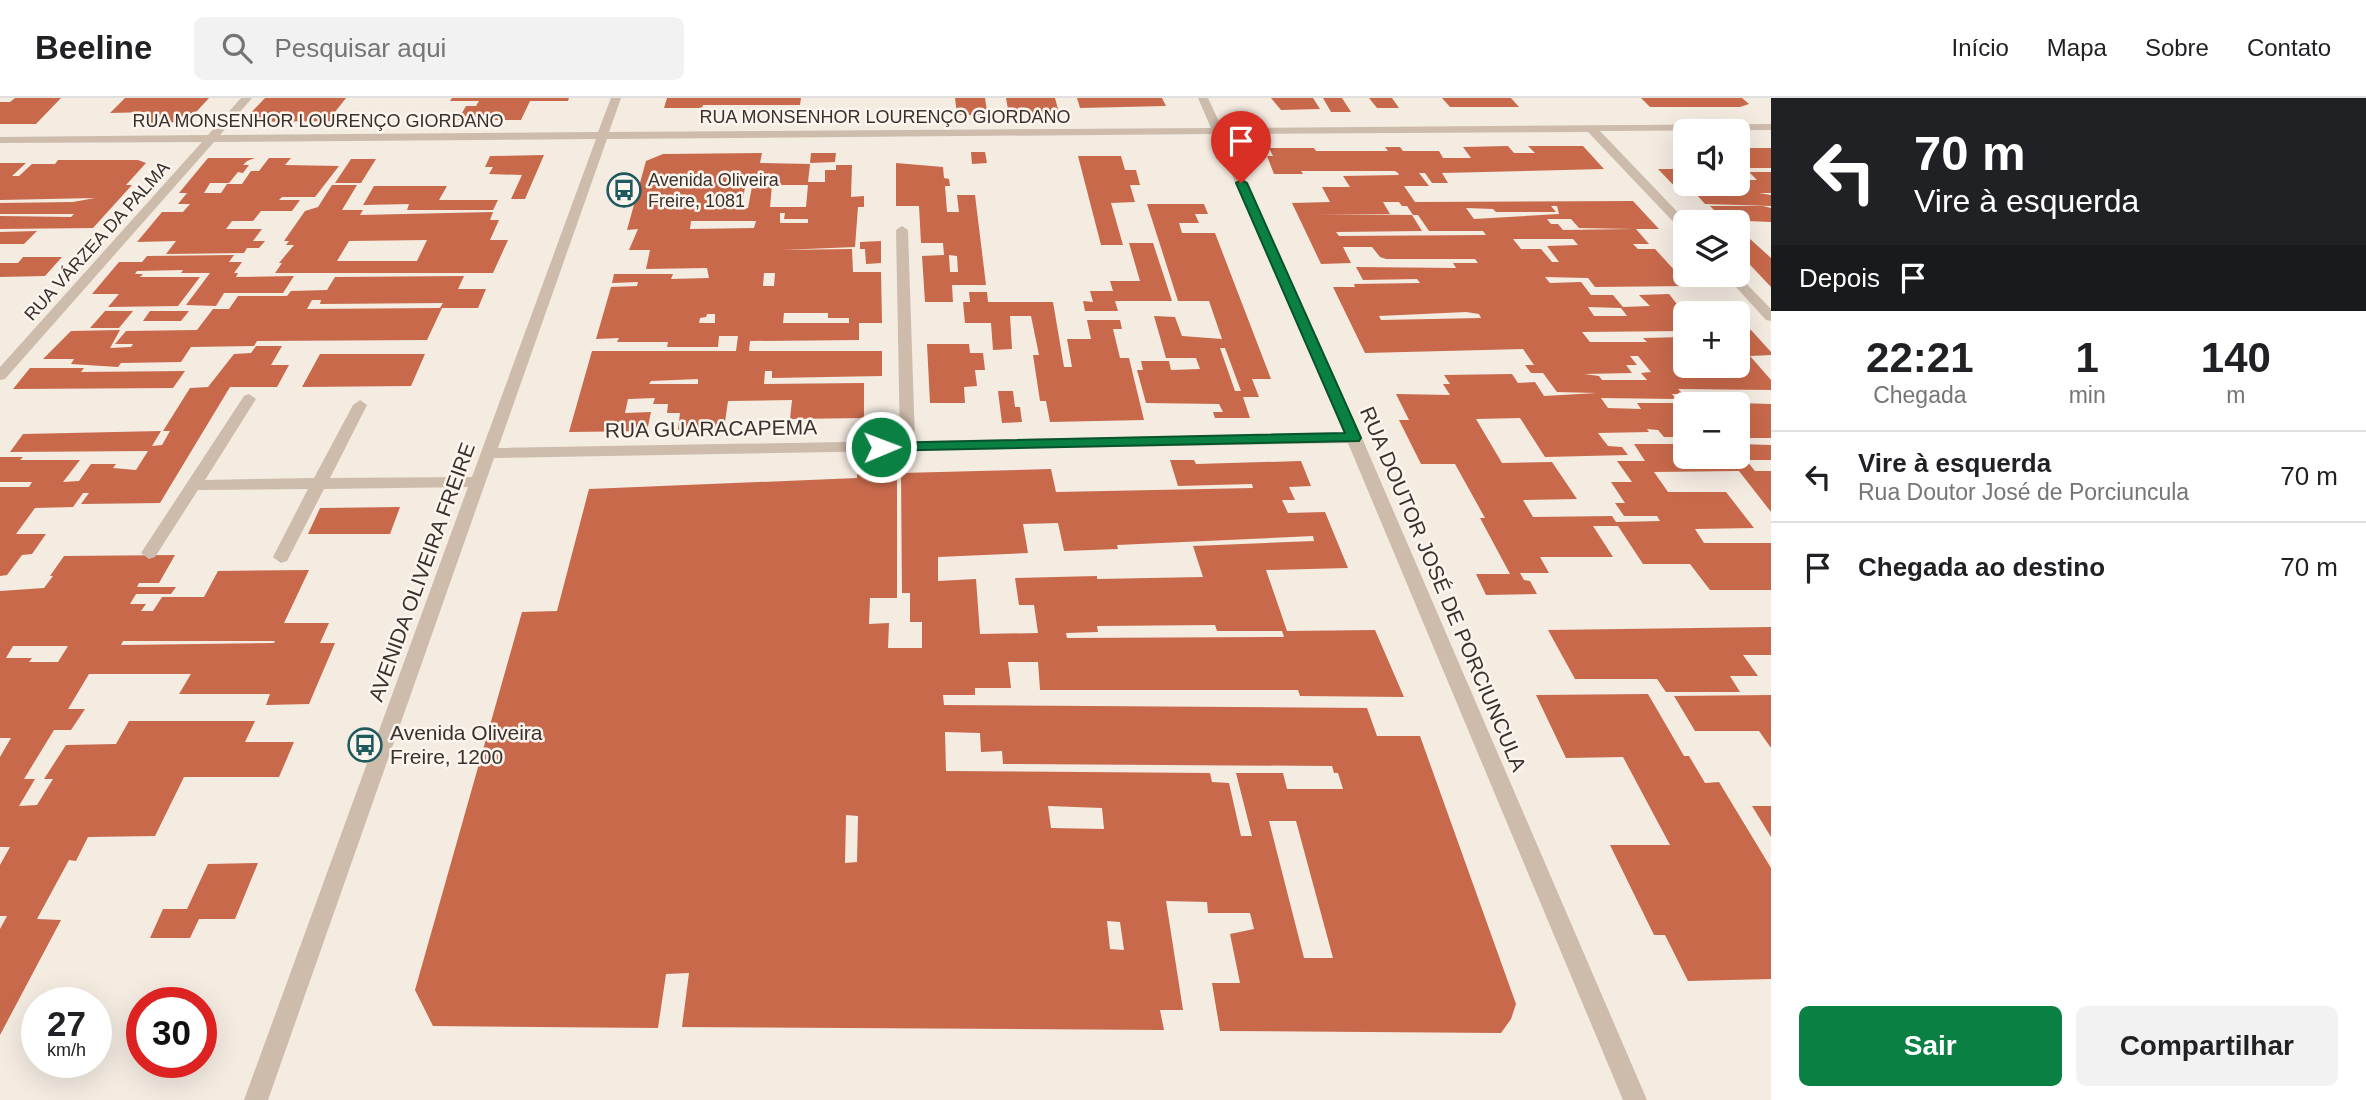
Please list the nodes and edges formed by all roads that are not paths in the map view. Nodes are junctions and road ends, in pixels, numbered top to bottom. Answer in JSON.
{"nodes":[{"id":1,"x":247,"y":98,"type":"edge"},
{"id":2,"x":616,"y":98,"type":"edge"},
{"id":3,"x":1203,"y":98,"type":"edge"},
{"id":4,"x":1771,"y":127,"type":"edge"},
{"id":5,"x":1592,"y":129,"type":"junction"},
{"id":6,"x":1219,"y":132,"type":"junction"},
{"id":7,"x":602,"y":137,"type":"junction"},
{"id":8,"x":0,"y":140,"type":"edge"},
{"id":9,"x":210,"y":140,"type":"junction"},
{"id":10,"x":1673,"y":214,"type":"edge"},
{"id":11,"x":902,"y":230,"type":"dead end"},
{"id":12,"x":1742,"y":287,"type":"edge"},
{"id":13,"x":1771,"y":317,"type":"edge"},
{"id":14,"x":0,"y":376,"type":"edge"},
{"id":15,"x":249,"y":399,"type":"dead end"},
{"id":16,"x":360,"y":405,"type":"dead end"},
{"id":17,"x":1354,"y":438,"type":"junction"},
{"id":18,"x":908,"y":447,"type":"junction"},
{"id":19,"x":489,"y":453,"type":"junction"},
{"id":20,"x":479,"y":482,"type":"junction"},
{"id":21,"x":319,"y":483,"type":"junction"},
{"id":22,"x":193,"y":485,"type":"junction"},
{"id":23,"x":149,"y":554,"type":"dead end"},
{"id":24,"x":281,"y":557,"type":"dead end"},
{"id":25,"x":256,"y":1100,"type":"edge"},
{"id":26,"x":1634,"y":1100,"type":"edge"}],
"edges":[{"from":1,"to":9,"type":"street","name":"RUA VÁRZEA DA PALMA"},
{"from":2,"to":7,"type":"street","name":"AVENIDA OLIVEIRA FREIRE"},
{"from":3,"to":6,"type":"street","name":"RUA DOUTOR JOSÉ DE PORCIUNCULA"},
{"from":4,"to":5,"type":"street","name":"RUA MONSENHOR LOURENÇO GIORDANO"},
{"from":5,"to":6,"type":"street","name":"RUA MONSENHOR LOURENÇO GIORDANO"},
{"from":5,"to":10,"type":"street"},
{"from":6,"to":7,"type":"street","name":"RUA MONSENHOR LOURENÇO GIORDANO"},
{"from":6,"to":17,"type":"street","name":"RUA DOUTOR JOSÉ DE PORCIUNCULA"},
{"from":7,"to":9,"type":"street","name":"RUA MONSENHOR LOURENÇO GIORDANO"},
{"from":7,"to":19,"type":"street","name":"AVENIDA OLIVEIRA FREIRE"},
{"from":8,"to":9,"type":"street","name":"RUA MONSENHOR LOURENÇO GIORDANO"},
{"from":9,"to":14,"type":"street","name":"RUA VÁRZEA DA PALMA"},
{"from":11,"to":18,"type":"street"},
{"from":12,"to":13,"type":"street"},
{"from":15,"to":22,"type":"street"},
{"from":16,"to":21,"type":"street"},
{"from":17,"to":18,"type":"street","name":"RUA GUARACAPEMA"},
{"from":17,"to":26,"type":"street","name":"RUA DOUTOR JOSÉ DE PORCIUNCULA"},
{"from":18,"to":19,"type":"street","name":"RUA GUARACAPEMA"},
{"from":19,"to":20,"type":"street","name":"AVENIDA OLIVEIRA FREIRE"},
{"from":20,"to":21,"type":"street"},
{"from":20,"to":25,"type":"street","name":"AVENIDA OLIVEIRA FREIRE"},
{"from":21,"to":22,"type":"street"},
{"from":21,"to":24,"type":"street"},
{"from":22,"to":23,"type":"street"}]}
